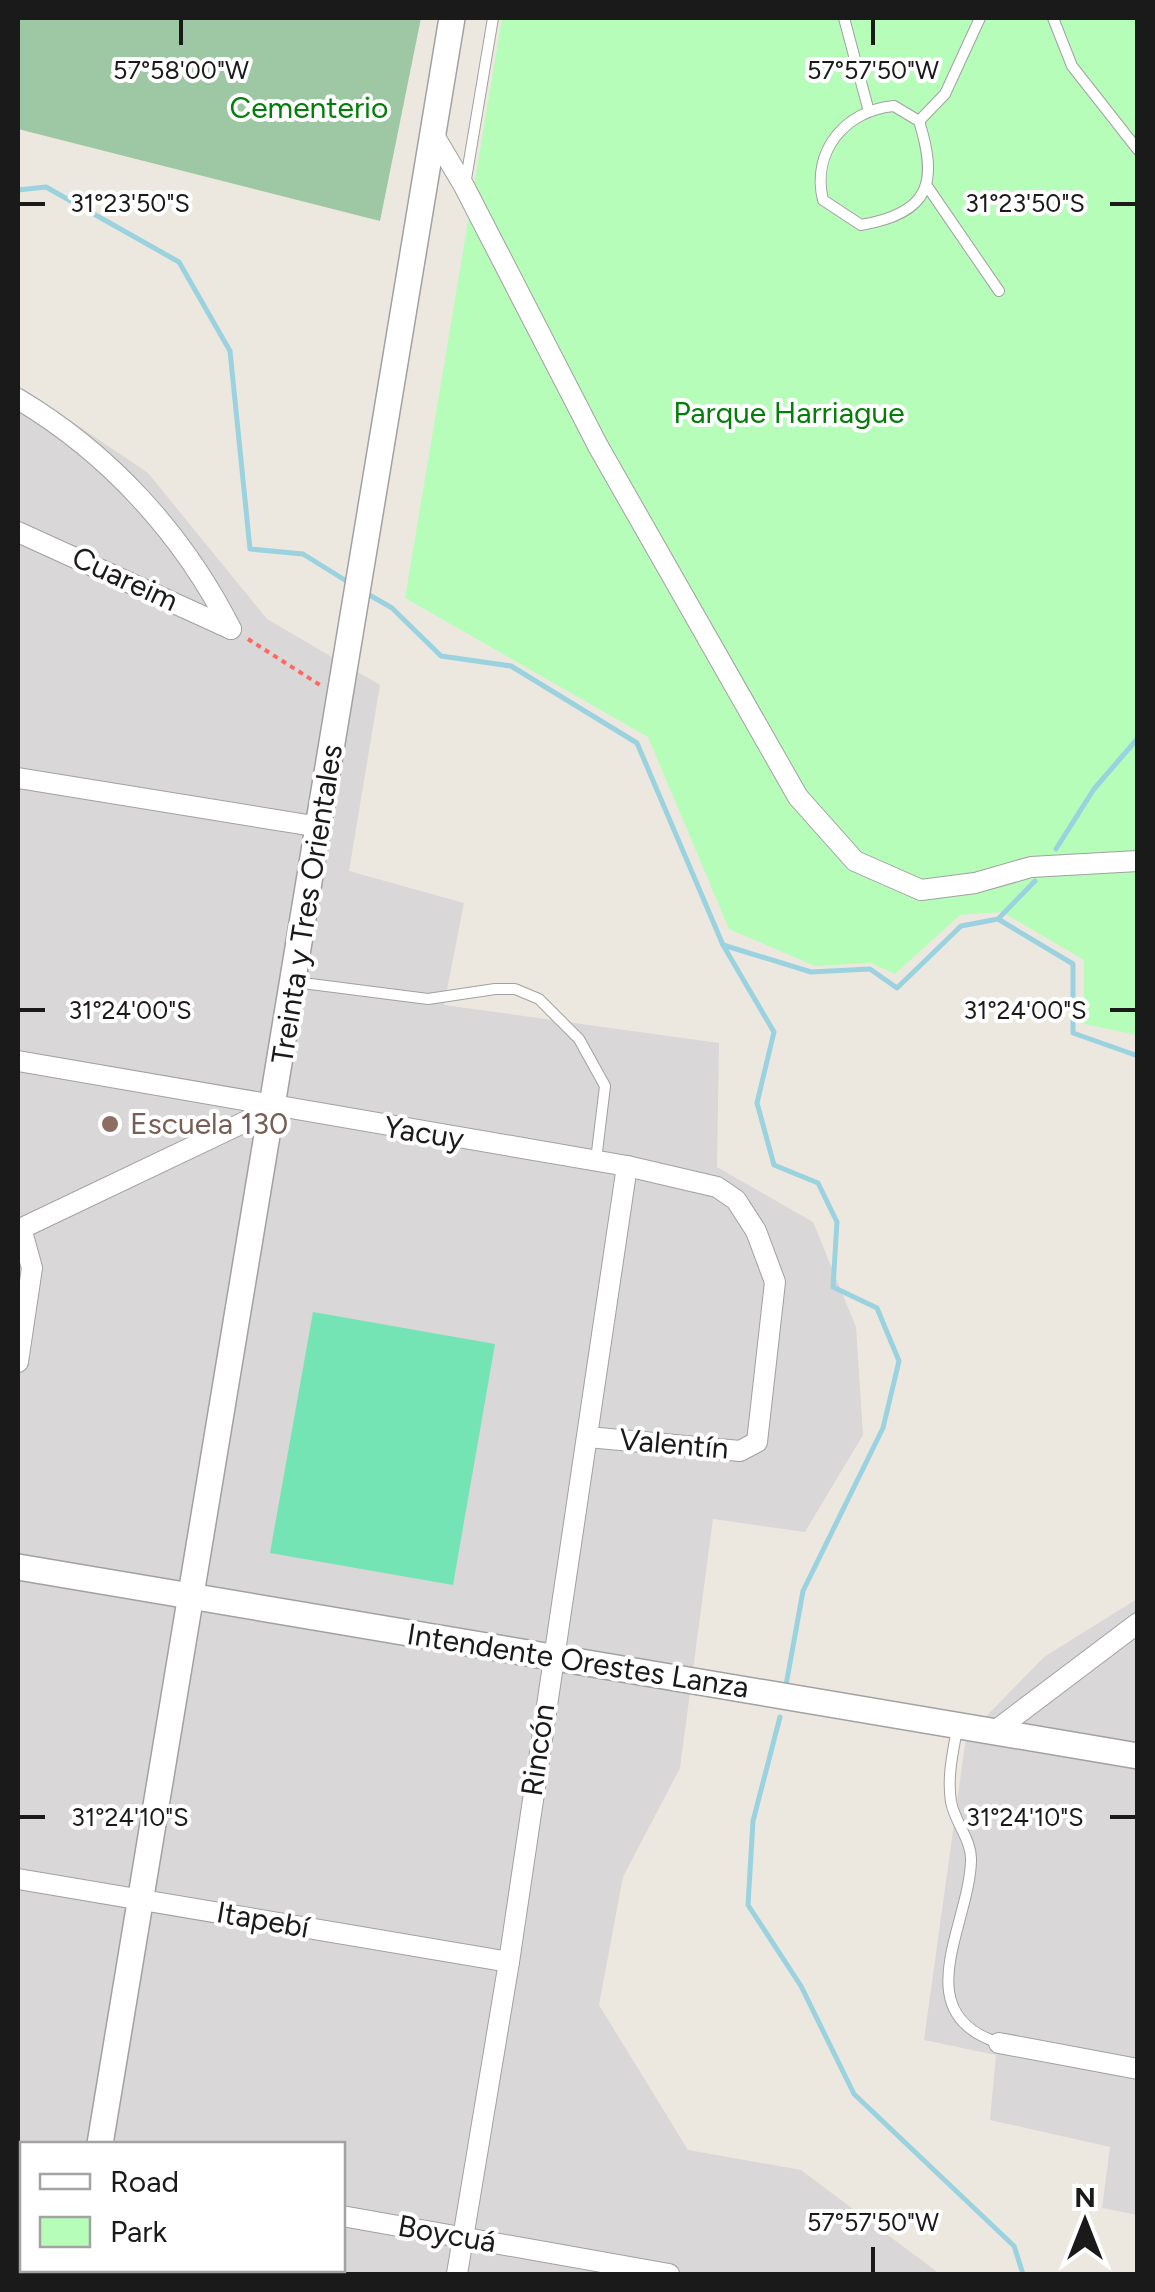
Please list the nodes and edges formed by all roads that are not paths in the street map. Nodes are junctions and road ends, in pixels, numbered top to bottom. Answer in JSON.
{"nodes":[{"id":1,"x":452,"y":18,"type":"edge"},
{"id":2,"x":492,"y":18,"type":"edge"},
{"id":3,"x":844,"y":18,"type":"edge"},
{"id":4,"x":980,"y":18,"type":"edge"},
{"id":5,"x":1053,"y":18,"type":"edge"},
{"id":6,"x":868,"y":108,"type":"junction"},
{"id":7,"x":918,"y":121,"type":"junction"},
{"id":8,"x":434,"y":136,"type":"junction"},
{"id":9,"x":1138,"y":150,"type":"edge"},
{"id":10,"x":464,"y":186,"type":"junction"},
{"id":11,"x":927,"y":186,"type":"junction"},
{"id":12,"x":999,"y":292,"type":"dead end"},
{"id":13,"x":18,"y":399,"type":"edge"},
{"id":14,"x":18,"y":532,"type":"edge"},
{"id":15,"x":18,"y":778,"type":"edge"},
{"id":16,"x":320,"y":828,"type":"junction"},
{"id":17,"x":1138,"y":861,"type":"edge"},
{"id":18,"x":294,"y":982,"type":"junction"},
{"id":19,"x":18,"y":1061,"type":"edge"},
{"id":20,"x":274,"y":1108,"type":"junction"},
{"id":21,"x":596,"y":1161,"type":"junction"},
{"id":22,"x":627,"y":1166,"type":"junction"},
{"id":23,"x":19,"y":1229,"type":"edge"},
{"id":24,"x":18,"y":1362,"type":"edge"},
{"id":25,"x":588,"y":1437,"type":"junction"},
{"id":26,"x":757,"y":1442,"type":"joint"},
{"id":27,"x":18,"y":1567,"type":"edge"},
{"id":28,"x":193,"y":1598,"type":"junction"},
{"id":29,"x":1138,"y":1623,"type":"edge"},
{"id":30,"x":551,"y":1656,"type":"junction"},
{"id":31,"x":958,"y":1724,"type":"junction"},
{"id":32,"x":995,"y":1731,"type":"junction"},
{"id":33,"x":1138,"y":1756,"type":"edge"},
{"id":34,"x":18,"y":1879,"type":"edge"},
{"id":35,"x":142,"y":1900,"type":"junction"},
{"id":36,"x":508,"y":1962,"type":"junction"},
{"id":37,"x":999,"y":2043,"type":"joint"},
{"id":38,"x":1138,"y":2069,"type":"edge"},
{"id":39,"x":100,"y":2142,"type":"edge"},
{"id":40,"x":345,"y":2216,"type":"edge"},
{"id":41,"x":463,"y":2236,"type":"junction"},
{"id":42,"x":456,"y":2274,"type":"edge"},
{"id":43,"x":669,"y":2274,"type":"edge"}],
"edges":[{"from":1,"to":8,"type":"street","name":"Treinta y Tres Orientales"},
{"from":2,"to":10,"type":"lane"},
{"from":3,"to":6,"type":"lane"},
{"from":4,"to":7,"type":"lane"},
{"from":5,"to":9,"type":"lane"},
{"from":6,"to":7,"type":"lane"},
{"from":6,"to":11,"type":"lane"},
{"from":7,"to":11,"type":"lane"},
{"from":8,"to":10,"type":"street"},
{"from":8,"to":16,"type":"street","name":"Treinta y Tres Orientales"},
{"from":10,"to":17,"type":"street"},
{"from":11,"to":12,"type":"lane"},
{"from":13,"to":14,"type":"street","name":"Cuareim"},
{"from":15,"to":16,"type":"street"},
{"from":16,"to":18,"type":"street","name":"Treinta y Tres Orientales"},
{"from":18,"to":20,"type":"street","name":"Treinta y Tres Orientales"},
{"from":18,"to":21,"type":"lane"},
{"from":19,"to":20,"type":"street","name":"Yacuy"},
{"from":20,"to":21,"type":"street","name":"Yacuy"},
{"from":20,"to":23,"type":"street"},
{"from":20,"to":28,"type":"street","name":"Treinta y Tres Orientales"},
{"from":21,"to":22,"type":"street","name":"Yacuy"},
{"from":22,"to":25,"type":"street","name":"Rincón"},
{"from":22,"to":26,"type":"street","name":"Yacuy"},
{"from":23,"to":24,"type":"street"},
{"from":25,"to":26,"type":"street","name":"Valentín"},
{"from":25,"to":30,"type":"street","name":"Rincón"},
{"from":27,"to":28,"type":"street","name":"Intendente Orestes Lanza"},
{"from":28,"to":30,"type":"street","name":"Intendente Orestes Lanza"},
{"from":28,"to":35,"type":"street","name":"Treinta y Tres Orientales"},
{"from":29,"to":32,"type":"street"},
{"from":30,"to":31,"type":"street","name":"Intendente Orestes Lanza"},
{"from":30,"to":36,"type":"street","name":"Rincón"},
{"from":31,"to":32,"type":"street","name":"Intendente Orestes Lanza"},
{"from":31,"to":37,"type":"lane"},
{"from":32,"to":33,"type":"street","name":"Intendente Orestes Lanza"},
{"from":34,"to":35,"type":"street","name":"Itapebí"},
{"from":35,"to":36,"type":"street","name":"Itapebí"},
{"from":35,"to":39,"type":"street","name":"Treinta y Tres Orientales"},
{"from":36,"to":41,"type":"street","name":"Rincón"},
{"from":37,"to":38,"type":"street"},
{"from":40,"to":41,"type":"street","name":"Boycuá"},
{"from":41,"to":42,"type":"street","name":"Rincón"},
{"from":41,"to":43,"type":"street","name":"Boycuá"}]}
